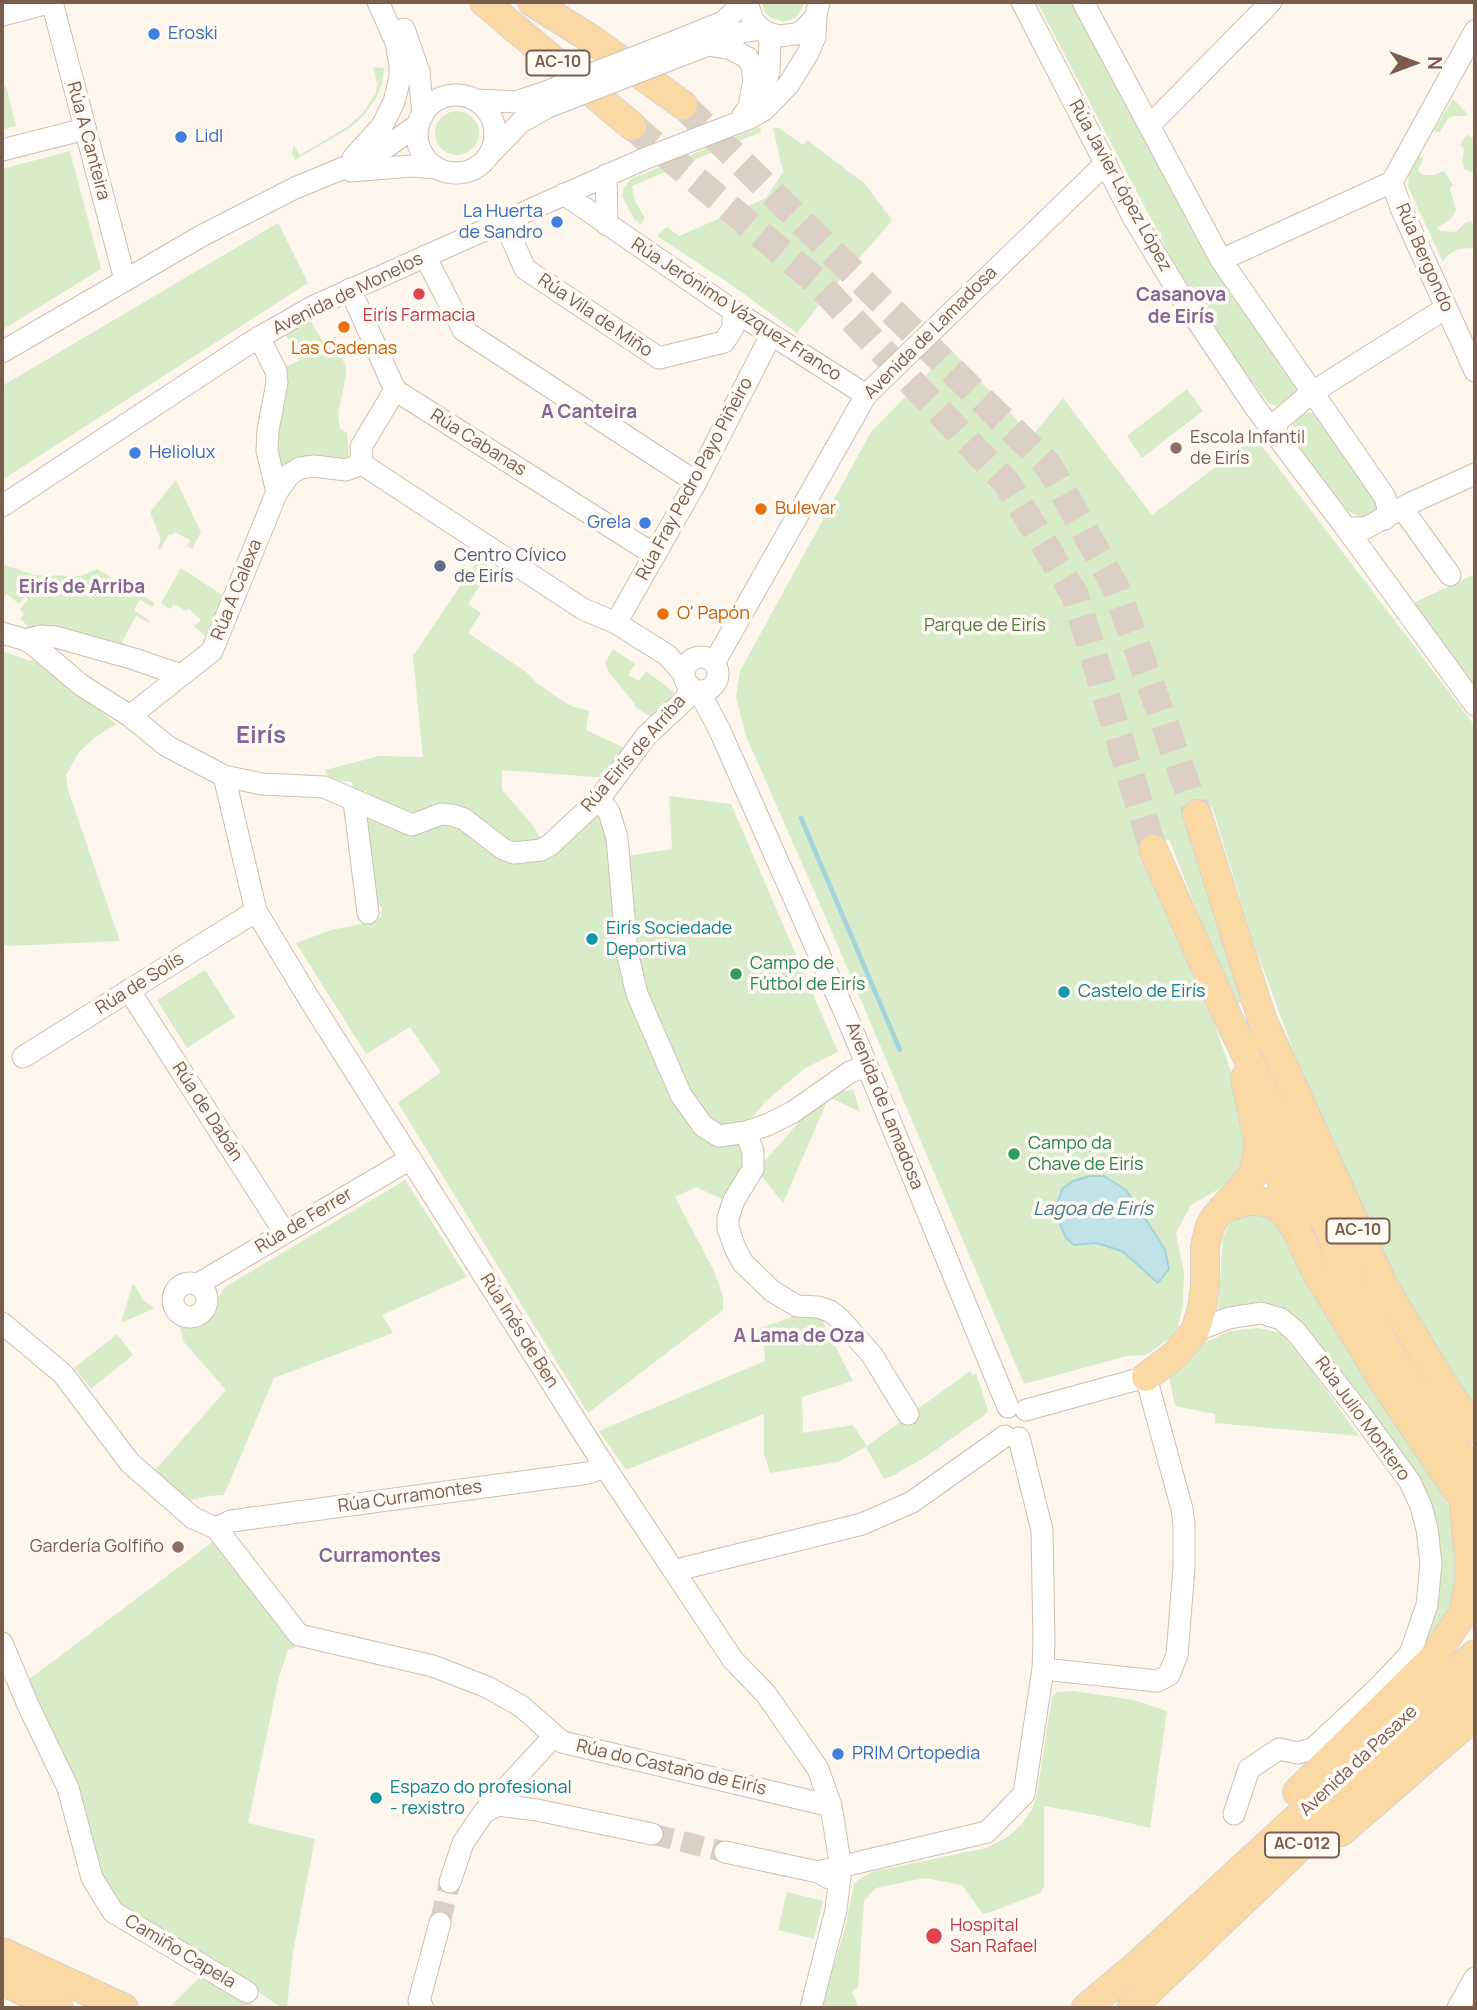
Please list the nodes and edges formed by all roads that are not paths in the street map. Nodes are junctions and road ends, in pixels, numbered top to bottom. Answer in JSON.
{"nodes":[{"id":1,"x":52,"y":2,"type":"edge"},
{"id":2,"x":378,"y":2,"type":"edge"},
{"id":3,"x":391,"y":2,"type":"edge"},
{"id":4,"x":484,"y":2,"type":"edge"},
{"id":5,"x":532,"y":2,"type":"edge"},
{"id":6,"x":746,"y":2,"type":"edge"},
{"id":7,"x":1021,"y":2,"type":"edge"},
{"id":8,"x":1083,"y":2,"type":"edge"},
{"id":9,"x":1271,"y":2,"type":"edge"},
{"id":10,"x":817,"y":9,"type":"edge"},
{"id":11,"x":2,"y":15,"type":"edge"},
{"id":12,"x":765,"y":32,"type":"junction"},
{"id":13,"x":1475,"y":32,"type":"edge"},
{"id":14,"x":709,"y":45,"type":"junction"},
{"id":15,"x":679,"y":48,"type":"junction"},
{"id":16,"x":476,"y":100,"type":"junction"},
{"id":17,"x":546,"y":100,"type":"junction"},
{"id":18,"x":683,"y":104,"type":"tunnel mouth"},
{"id":19,"x":745,"y":114,"type":"junction"},
{"id":20,"x":421,"y":119,"type":"junction"},
{"id":21,"x":1150,"y":125,"type":"junction"},
{"id":22,"x":632,"y":126,"type":"tunnel mouth"},
{"id":23,"x":85,"y":128,"type":"junction"},
{"id":24,"x":720,"y":130,"type":"junction"},
{"id":25,"x":2,"y":150,"type":"edge"},
{"id":26,"x":490,"y":154,"type":"junction"},
{"id":27,"x":1106,"y":163,"type":"junction"},
{"id":28,"x":437,"y":168,"type":"junction"},
{"id":29,"x":335,"y":172,"type":"junction"},
{"id":30,"x":606,"y":176,"type":"junction"},
{"id":31,"x":1392,"y":182,"type":"junction"},
{"id":32,"x":564,"y":194,"type":"junction"},
{"id":33,"x":504,"y":222,"type":"junction"},
{"id":34,"x":607,"y":225,"type":"junction"},
{"id":35,"x":425,"y":256,"type":"junction"},
{"id":36,"x":1221,"y":260,"type":"junction"},
{"id":37,"x":125,"y":280,"type":"junction"},
{"id":38,"x":350,"y":289,"type":"junction"},
{"id":39,"x":1446,"y":308,"type":"junction"},
{"id":40,"x":733,"y":310,"type":"junction"},
{"id":41,"x":771,"y":335,"type":"junction"},
{"id":42,"x":259,"y":337,"type":"junction"},
{"id":43,"x":2,"y":352,"type":"edge"},
{"id":44,"x":1475,"y":371,"type":"edge"},
{"id":45,"x":395,"y":390,"type":"junction"},
{"id":46,"x":1311,"y":393,"type":"junction"},
{"id":47,"x":866,"y":395,"type":"junction"},
{"id":48,"x":1275,"y":434,"type":"junction"},
{"id":49,"x":362,"y":464,"type":"junction"},
{"id":50,"x":1475,"y":474,"type":"edge"},
{"id":51,"x":696,"y":482,"type":"junction"},
{"id":52,"x":277,"y":492,"type":"junction"},
{"id":53,"x":2,"y":506,"type":"edge"},
{"id":54,"x":1375,"y":521,"type":"junction"},
{"id":55,"x":655,"y":555,"type":"junction"},
{"id":56,"x":1450,"y":575,"type":"dead end"},
{"id":57,"x":617,"y":623,"type":"junction"},
{"id":58,"x":2,"y":633,"type":"edge"},
{"id":59,"x":26,"y":640,"type":"junction"},
{"id":60,"x":699,"y":674,"type":"junction"},
{"id":61,"x":181,"y":675,"type":"junction"},
{"id":62,"x":1475,"y":705,"type":"edge"},
{"id":63,"x":130,"y":716,"type":"junction"},
{"id":64,"x":223,"y":776,"type":"junction"},
{"id":65,"x":599,"y":799,"type":"junction"},
{"id":66,"x":354,"y":801,"type":"junction"},
{"id":67,"x":1197,"y":814,"type":"tunnel mouth"},
{"id":68,"x":1153,"y":849,"type":"tunnel mouth"},
{"id":69,"x":256,"y":911,"type":"junction"},
{"id":70,"x":368,"y":912,"type":"dead end"},
{"id":71,"x":129,"y":990,"type":"junction"},
{"id":72,"x":1226,"y":1013,"type":"junction"},
{"id":73,"x":1263,"y":1021,"type":"junction"},
{"id":74,"x":23,"y":1056,"type":"dead end"},
{"id":75,"x":867,"y":1066,"type":"junction"},
{"id":76,"x":1243,"y":1068,"type":"junction"},
{"id":77,"x":746,"y":1132,"type":"junction"},
{"id":78,"x":410,"y":1159,"type":"junction"},
{"id":79,"x":1318,"y":1204,"type":"junction"},
{"id":80,"x":1222,"y":1209,"type":"junction"},
{"id":81,"x":285,"y":1233,"type":"junction"},
{"id":82,"x":198,"y":1284,"type":"dead end"},
{"id":83,"x":1331,"y":1293,"type":"junction"},
{"id":84,"x":2,"y":1323,"type":"edge"},
{"id":85,"x":1195,"y":1331,"type":"junction"},
{"id":86,"x":1146,"y":1377,"type":"junction"},
{"id":87,"x":1017,"y":1408,"type":"junction"},
{"id":88,"x":908,"y":1414,"type":"dead end"},
{"id":89,"x":1475,"y":1429,"type":"edge"},
{"id":90,"x":1012,"y":1437,"type":"junction"},
{"id":91,"x":605,"y":1467,"type":"junction"},
{"id":92,"x":1471,"y":1499,"type":"edge"},
{"id":93,"x":216,"y":1528,"type":"junction"},
{"id":94,"x":676,"y":1573,"type":"junction"},
{"id":95,"x":1469,"y":1608,"type":"edge"},
{"id":96,"x":2,"y":1643,"type":"edge"},
{"id":97,"x":1473,"y":1666,"type":"edge"},
{"id":98,"x":1043,"y":1670,"type":"junction"},
{"id":99,"x":1472,"y":1720,"type":"edge"},
{"id":100,"x":554,"y":1736,"type":"junction"},
{"id":101,"x":831,"y":1806,"type":"junction"},
{"id":102,"x":484,"y":1812,"type":"junction"},
{"id":103,"x":1234,"y":1814,"type":"dead end"},
{"id":104,"x":652,"y":1834,"type":"tunnel mouth"},
{"id":105,"x":725,"y":1852,"type":"tunnel mouth"},
{"id":106,"x":841,"y":1876,"type":"junction"},
{"id":107,"x":450,"y":1882,"type":"tunnel mouth"},
{"id":108,"x":440,"y":1923,"type":"tunnel mouth"},
{"id":109,"x":2,"y":1952,"type":"edge"},
{"id":110,"x":1136,"y":1965,"type":"junction"},
{"id":111,"x":1475,"y":1978,"type":"edge"},
{"id":112,"x":2,"y":1981,"type":"edge"},
{"id":113,"x":247,"y":1992,"type":"dead end"},
{"id":114,"x":59,"y":2008,"type":"edge"},
{"id":115,"x":124,"y":2008,"type":"edge"},
{"id":116,"x":423,"y":2008,"type":"edge"},
{"id":117,"x":811,"y":2008,"type":"edge"},
{"id":118,"x":1086,"y":2008,"type":"edge"},
{"id":119,"x":1133,"y":2008,"type":"edge"},
{"id":120,"x":1458,"y":2008,"type":"edge"}],
"edges":[{"from":1,"to":11,"type":"street"},
{"from":1,"to":23,"type":"street","name":"Rúa A Canteira"},
{"from":2,"to":29,"type":"street"},
{"from":3,"to":20,"type":"street"},
{"from":4,"to":22,"type":"main road","number":"AC-10"},
{"from":5,"to":18,"type":"main road","number":"AC-10"},
{"from":6,"to":12,"type":"street"},
{"from":6,"to":15,"type":"street"},
{"from":7,"to":27,"type":"street","name":"Rúa Javier López López"},
{"from":8,"to":21,"type":"street","name":"Rúa Javier López López"},
{"from":9,"to":21,"type":"street"},
{"from":10,"to":12,"type":"street"},
{"from":10,"to":24,"type":"street","name":"Avenida de Monelos"},
{"from":12,"to":14,"type":"street"},
{"from":12,"to":19,"type":"street","name":"Avenida de Monelos"},
{"from":13,"to":31,"type":"street"},
{"from":14,"to":15,"type":"street"},
{"from":14,"to":19,"type":"street"},
{"from":15,"to":17,"type":"street","bridge":true},
{"from":16,"to":17,"type":"street"},
{"from":16,"to":20,"type":"street"},
{"from":16,"to":26,"type":"street"},
{"from":17,"to":26,"type":"street"},
{"from":19,"to":24,"type":"street","name":"Avenida de Monelos"},
{"from":20,"to":28,"type":"street"},
{"from":20,"to":29,"type":"street"},
{"from":21,"to":36,"type":"street","name":"Rúa Javier López López"},
{"from":23,"to":25,"type":"street"},
{"from":23,"to":37,"type":"street","name":"Rúa A Canteira"},
{"from":24,"to":30,"type":"street","name":"Avenida de Monelos"},
{"from":26,"to":28,"type":"street"},
{"from":27,"to":47,"type":"street","name":"Avenida de Lamadosa"},
{"from":27,"to":48,"type":"street","name":"Rúa Javier López López"},
{"from":28,"to":29,"type":"street"},
{"from":29,"to":37,"type":"street"},
{"from":30,"to":32,"type":"street","name":"Avenida de Monelos"},
{"from":30,"to":34,"type":"street"},
{"from":31,"to":36,"type":"street"},
{"from":31,"to":39,"type":"street","name":"Rúa Bergondo"},
{"from":32,"to":33,"type":"street","name":"Avenida de Monelos"},
{"from":32,"to":34,"type":"street","name":"Rúa Jerónimo Vázquez Franco"},
{"from":33,"to":35,"type":"street","name":"Avenida de Monelos"},
{"from":33,"to":40,"type":"street","name":"Rúa Vila de Miño"},
{"from":34,"to":40,"type":"street","name":"Rúa Jerónimo Vázquez Franco"},
{"from":35,"to":38,"type":"street","name":"Avenida de Monelos"},
{"from":35,"to":51,"type":"street"},
{"from":36,"to":46,"type":"street","name":"Rúa Javier López López"},
{"from":37,"to":43,"type":"street"},
{"from":38,"to":42,"type":"street","name":"Avenida de Monelos"},
{"from":38,"to":45,"type":"street"},
{"from":39,"to":44,"type":"street","name":"Rúa Bergondo"},
{"from":39,"to":46,"type":"street"},
{"from":40,"to":41,"type":"street","name":"Rúa Jerónimo Vázquez Franco"},
{"from":41,"to":47,"type":"street","name":"Rúa Jerónimo Vázquez Franco"},
{"from":41,"to":51,"type":"street","name":"Rúa Fray Pedro Payo Piñeiro"},
{"from":42,"to":52,"type":"street"},
{"from":42,"to":53,"type":"street","name":"Avenida de Monelos"},
{"from":45,"to":49,"type":"street"},
{"from":45,"to":55,"type":"street","name":"Rúa Cabanas"},
{"from":46,"to":48,"type":"street"},
{"from":46,"to":54,"type":"street","name":"Rúa Javier López López"},
{"from":47,"to":60,"type":"street","name":"Avenida de Lamadosa"},
{"from":48,"to":54,"type":"street","name":"Rúa Javier López López"},
{"from":49,"to":52,"type":"street","name":"Rúa A Calexa"},
{"from":49,"to":57,"type":"street"},
{"from":50,"to":54,"type":"street"},
{"from":51,"to":55,"type":"street","name":"Rúa Fray Pedro Payo Piñeiro"},
{"from":52,"to":61,"type":"street","name":"Rúa A Calexa"},
{"from":54,"to":56,"type":"street","name":"Rúa Javier López López"},
{"from":54,"to":62,"type":"street","name":"Rúa Javier López López"},
{"from":55,"to":57,"type":"street","name":"Rúa Fray Pedro Payo Piñeiro"},
{"from":57,"to":60,"type":"street"},
{"from":58,"to":59,"type":"street","name":"Rúa Eirís de Arriba"},
{"from":59,"to":61,"type":"street"},
{"from":59,"to":63,"type":"street","name":"Rúa Eirís de Arriba"},
{"from":60,"to":65,"type":"street","name":"Rúa Eirís de Arriba"},
{"from":60,"to":75,"type":"street","name":"Avenida de Lamadosa"},
{"from":61,"to":63,"type":"street","name":"Rúa A Calexa"},
{"from":63,"to":64,"type":"street","name":"Rúa Eirís de Arriba"},
{"from":64,"to":66,"type":"street","name":"Rúa Eirís de Arriba"},
{"from":64,"to":69,"type":"street","name":"Rúa Inés de Ben"},
{"from":65,"to":66,"type":"street","name":"Rúa Eirís de Arriba"},
{"from":65,"to":77,"type":"street"},
{"from":66,"to":70,"type":"street"},
{"from":67,"to":73,"type":"main road","number":"AC-10"},
{"from":68,"to":72,"type":"main road","number":"AC-10"},
{"from":69,"to":71,"type":"street","name":"Rúa de Solís"},
{"from":69,"to":78,"type":"street","name":"Rúa Inés de Ben"},
{"from":71,"to":74,"type":"street","name":"Rúa de Solís"},
{"from":71,"to":81,"type":"street","name":"Rúa de Dabán"},
{"from":72,"to":76,"type":"main road","number":"AC-10"},
{"from":72,"to":79,"type":"main road","number":"AC-10"},
{"from":73,"to":79,"type":"main road","number":"AC-10"},
{"from":73,"to":89,"type":"main road","number":"AC-10"},
{"from":75,"to":77,"type":"street"},
{"from":75,"to":87,"type":"street","name":"Avenida de Lamadosa"},
{"from":76,"to":80,"type":"main road"},
{"from":76,"to":83,"type":"main road","number":"AC-10"},
{"from":77,"to":88,"type":"street"},
{"from":78,"to":81,"type":"street","name":"Rúa de Ferrer"},
{"from":78,"to":91,"type":"street","name":"Rúa Inés de Ben"},
{"from":79,"to":92,"type":"main road","number":"AC-10"},
{"from":80,"to":83,"type":"main road"},
{"from":80,"to":85,"type":"main road"},
{"from":81,"to":82,"type":"street","name":"Rúa de Ferrer"},
{"from":83,"to":92,"type":"main road","number":"AC-10"},
{"from":84,"to":93,"type":"street","name":"Rúa do Castaño de Eirís"},
{"from":85,"to":86,"type":"main road"},
{"from":85,"to":103,"type":"street","name":"Rúa Julio Montero"},
{"from":86,"to":87,"type":"street"},
{"from":86,"to":98,"type":"street"},
{"from":87,"to":90,"type":"street"},
{"from":90,"to":94,"type":"street"},
{"from":90,"to":98,"type":"street"},
{"from":91,"to":93,"type":"street","name":"Rúa Curramontes"},
{"from":91,"to":94,"type":"street","name":"Rúa Inés de Ben"},
{"from":92,"to":95,"type":"main road","number":"AC-10"},
{"from":93,"to":100,"type":"street","name":"Rúa do Castaño de Eirís"},
{"from":94,"to":101,"type":"street","name":"Rúa Inés de Ben"},
{"from":95,"to":110,"type":"main road"},
{"from":96,"to":113,"type":"street","name":"Camiño Capela"},
{"from":97,"to":110,"type":"main road","name":"Avenida da Pasaxe","number":"AC-012"},
{"from":97,"to":119,"type":"main road","name":"Avenida da Pasaxe","number":"AC-012"},
{"from":98,"to":106,"type":"street"},
{"from":99,"to":119,"type":"main road"},
{"from":100,"to":101,"type":"street","name":"Rúa do Castaño de Eirís"},
{"from":100,"to":102,"type":"street"},
{"from":101,"to":106,"type":"street","name":"Rúa Inés de Ben"},
{"from":102,"to":104,"type":"street"},
{"from":102,"to":107,"type":"street"},
{"from":105,"to":106,"type":"street"},
{"from":106,"to":117,"type":"street","name":"Rúa Inés de Ben"},
{"from":108,"to":116,"type":"street"},
{"from":109,"to":115,"type":"main road"},
{"from":110,"to":118,"type":"main road","name":"Avenida da Pasaxe","number":"AC-012"},
{"from":111,"to":120,"type":"street"},
{"from":112,"to":114,"type":"main road"}]}
